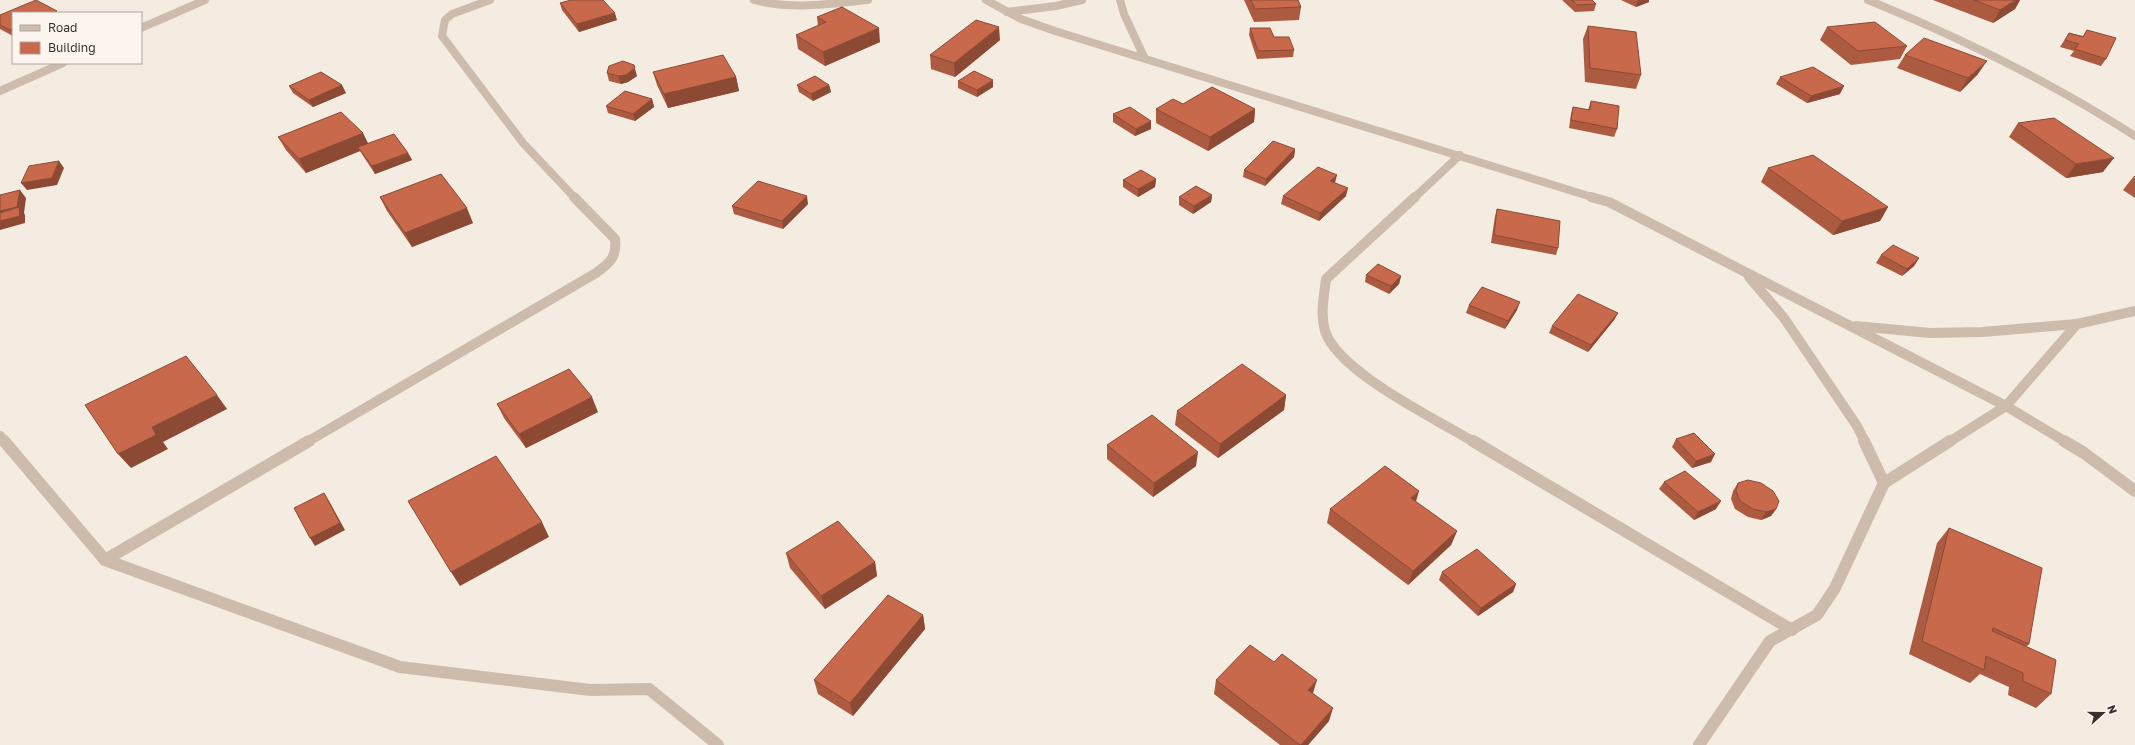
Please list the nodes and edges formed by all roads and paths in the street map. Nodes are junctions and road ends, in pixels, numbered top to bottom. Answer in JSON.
{"nodes":[{"id":1,"x":205,"y":0,"type":"edge"},
{"id":2,"x":490,"y":0,"type":"edge"},
{"id":3,"x":754,"y":0,"type":"edge"},
{"id":4,"x":868,"y":0,"type":"edge"},
{"id":5,"x":986,"y":0,"type":"edge"},
{"id":6,"x":1082,"y":0,"type":"edge"},
{"id":7,"x":1120,"y":0,"type":"edge"},
{"id":8,"x":1868,"y":0,"type":"edge"},
{"id":9,"x":1007,"y":12,"type":"junction"},
{"id":10,"x":142,"y":28,"type":"edge"},
{"id":11,"x":1144,"y":57,"type":"junction"},
{"id":12,"x":61,"y":64,"type":"edge"},
{"id":13,"x":0,"y":91,"type":"edge"},
{"id":14,"x":2135,"y":136,"type":"edge"},
{"id":15,"x":1460,"y":155,"type":"junction"},
{"id":16,"x":1745,"y":272,"type":"junction"},
{"id":17,"x":2135,"y":311,"type":"edge"},
{"id":18,"x":2077,"y":324,"type":"junction"},
{"id":19,"x":1849,"y":326,"type":"junction"},
{"id":20,"x":2006,"y":406,"type":"junction"},
{"id":21,"x":0,"y":436,"type":"edge"},
{"id":22,"x":1884,"y":483,"type":"junction"},
{"id":23,"x":2135,"y":491,"type":"edge"},
{"id":24,"x":105,"y":560,"type":"junction"},
{"id":25,"x":1792,"y":630,"type":"junction"},
{"id":26,"x":718,"y":745,"type":"edge"},
{"id":27,"x":1699,"y":745,"type":"edge"}],
"edges":[{"from":1,"to":10,"type":"street"},
{"from":2,"to":24,"type":"street"},
{"from":3,"to":4,"type":"street"},
{"from":5,"to":9,"type":"street"},
{"from":6,"to":9,"type":"street"},
{"from":7,"to":11,"type":"street"},
{"from":8,"to":14,"type":"street"},
{"from":9,"to":11,"type":"street"},
{"from":11,"to":15,"type":"street"},
{"from":12,"to":13,"type":"street"},
{"from":15,"to":16,"type":"street"},
{"from":15,"to":25,"type":"street"},
{"from":16,"to":19,"type":"street"},
{"from":16,"to":22,"type":"street"},
{"from":17,"to":18,"type":"street"},
{"from":18,"to":19,"type":"street"},
{"from":18,"to":20,"type":"street"},
{"from":19,"to":20,"type":"street"},
{"from":20,"to":22,"type":"street"},
{"from":20,"to":23,"type":"street"},
{"from":21,"to":24,"type":"street"},
{"from":22,"to":25,"type":"street"},
{"from":24,"to":26,"type":"street"},
{"from":25,"to":27,"type":"street"}]}
